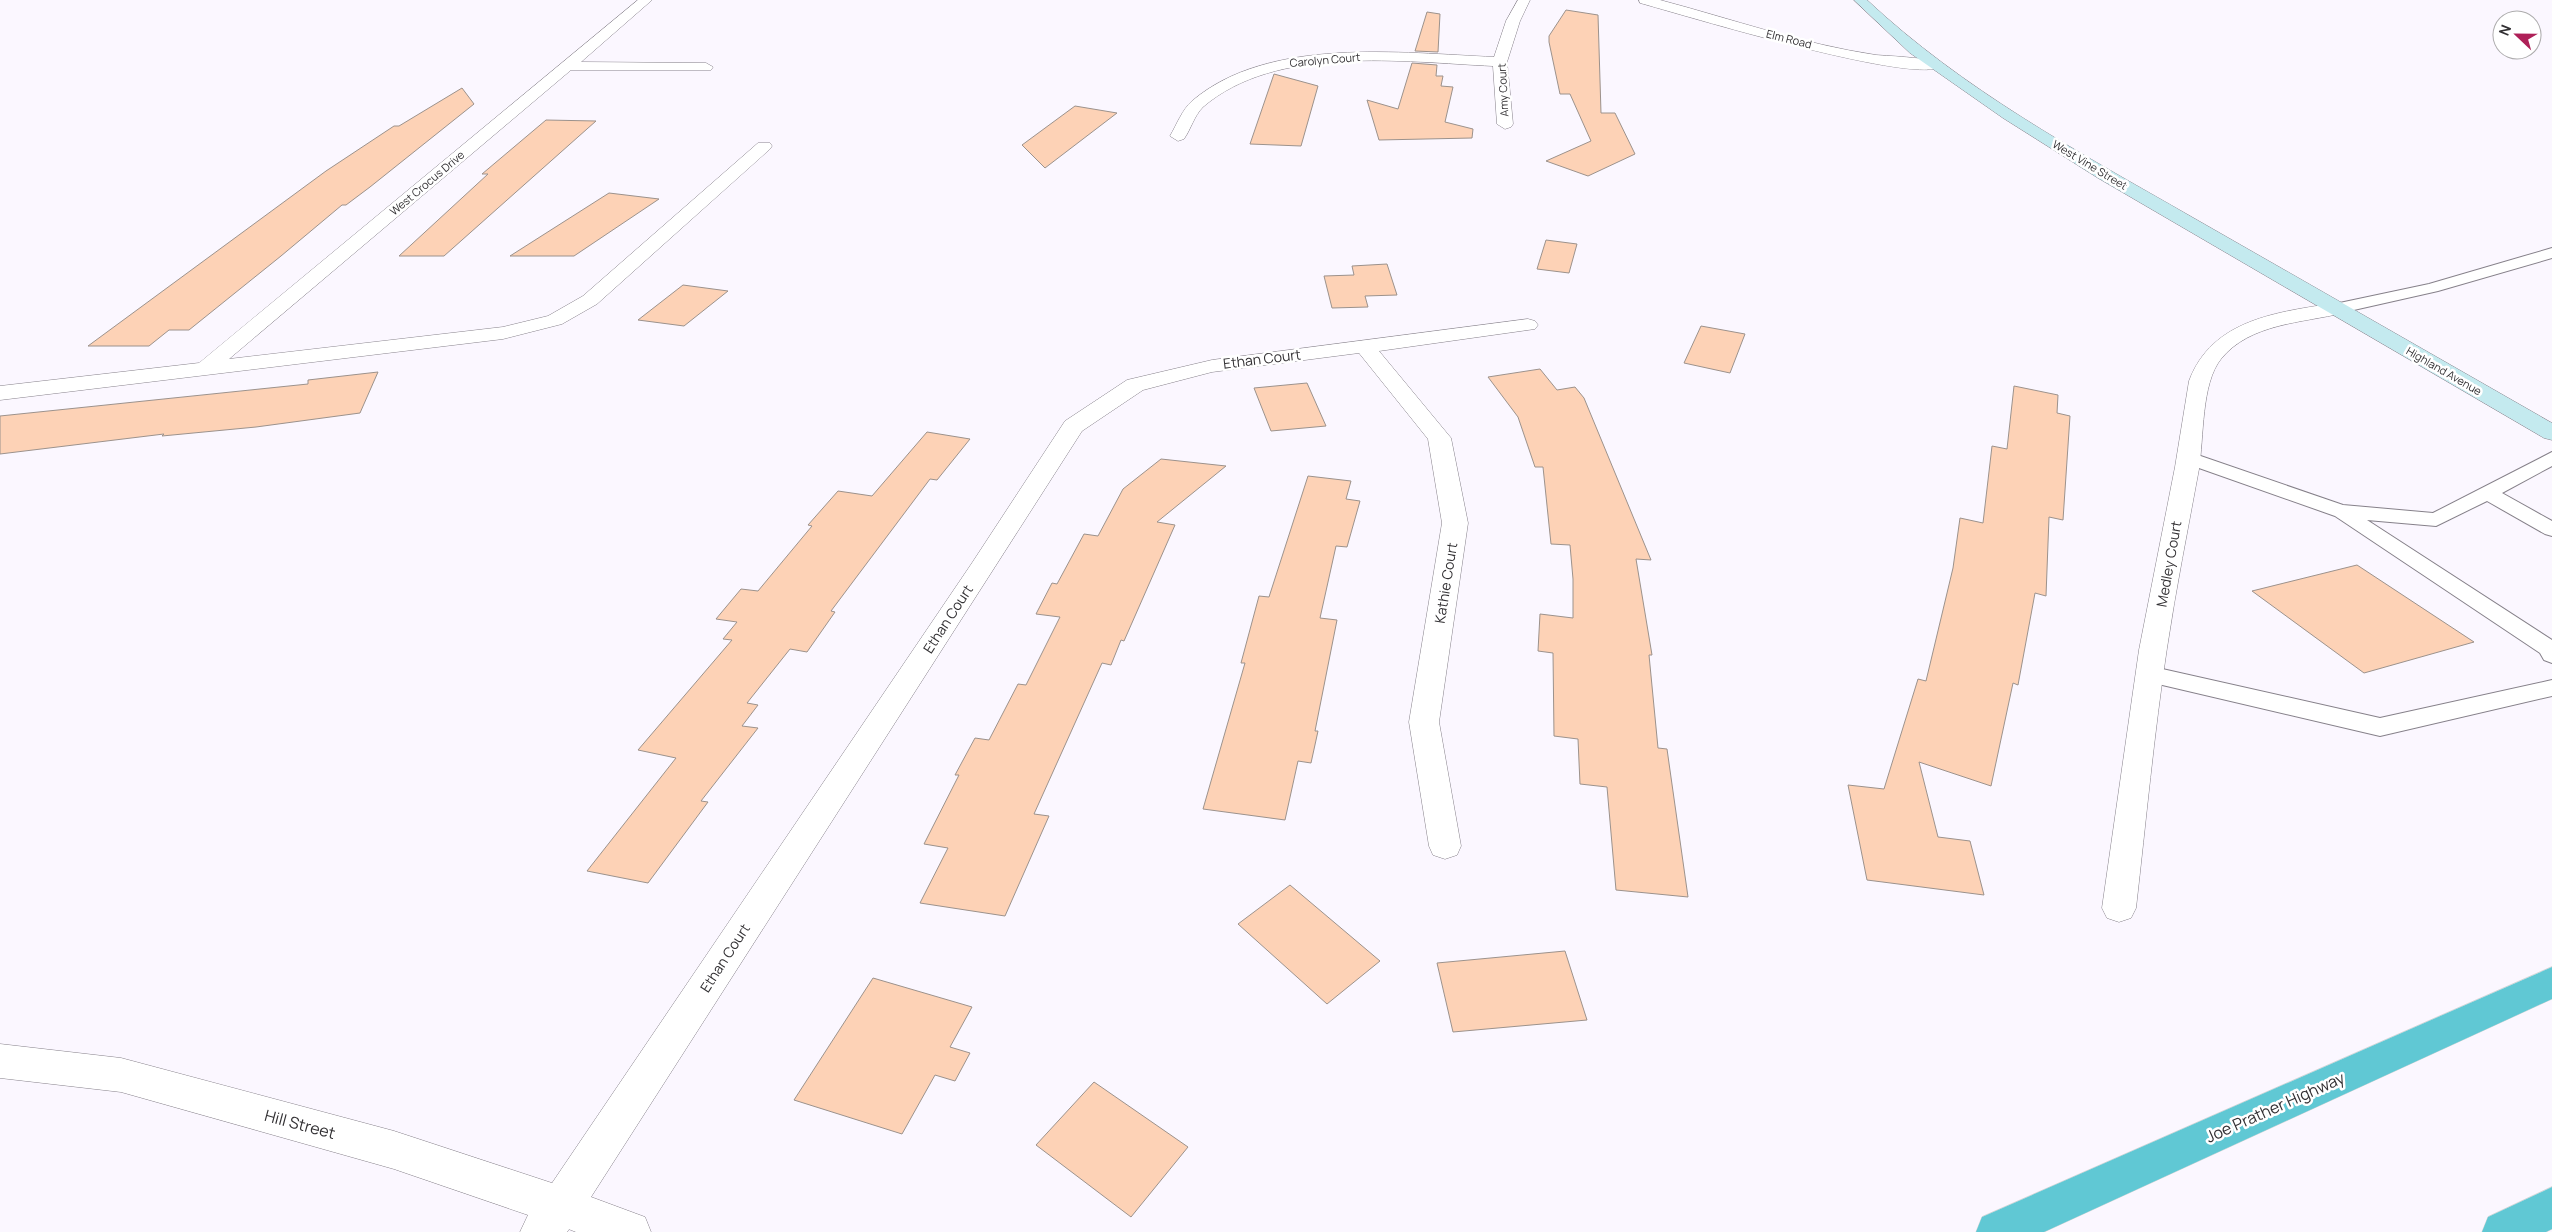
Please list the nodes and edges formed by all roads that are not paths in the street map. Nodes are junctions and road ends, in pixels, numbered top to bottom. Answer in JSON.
{"nodes":[{"id":1,"x":646,"y":0,"type":"edge"},
{"id":2,"x":1524,"y":0,"type":"edge"},
{"id":3,"x":1645,"y":0,"type":"edge"},
{"id":4,"x":1860,"y":0,"type":"edge"},
{"id":5,"x":1500,"y":62,"type":"junction"},
{"id":6,"x":1936,"y":65,"type":"junction"},
{"id":7,"x":567,"y":66,"type":"junction"},
{"id":8,"x":706,"y":67,"type":"dead end"},
{"id":9,"x":1505,"y":124,"type":"dead end"},
{"id":10,"x":1178,"y":136,"type":"dead end"},
{"id":11,"x":764,"y":146,"type":"dead end"},
{"id":12,"x":2552,"y":254,"type":"edge"},
{"id":13,"x":2336,"y":309,"type":"junction"},
{"id":14,"x":1528,"y":325,"type":"dead end"},
{"id":15,"x":1364,"y":346,"type":"junction"},
{"id":16,"x":207,"y":367,"type":"junction"},
{"id":17,"x":0,"y":393,"type":"edge"},
{"id":18,"x":2552,"y":433,"type":"edge"},
{"id":19,"x":2189,"y":458,"type":"junction"},
{"id":20,"x":2552,"y":458,"type":"edge"},
{"id":21,"x":2487,"y":493,"type":"junction"},
{"id":22,"x":2340,"y":511,"type":"junction"},
{"id":23,"x":2552,"y":530,"type":"edge"},
{"id":24,"x":2552,"y":655,"type":"edge"},
{"id":25,"x":2149,"y":674,"type":"junction"},
{"id":26,"x":2552,"y":688,"type":"edge"},
{"id":27,"x":1445,"y":846,"type":"dead end"},
{"id":28,"x":2119,"y":908,"type":"dead end"},
{"id":29,"x":2552,"y":982,"type":"edge"},
{"id":30,"x":0,"y":1061,"type":"edge"},
{"id":31,"x":2552,"y":1207,"type":"edge"},
{"id":32,"x":551,"y":1219,"type":"edge"},
{"id":33,"x":630,"y":1232,"type":"edge"},
{"id":34,"x":1997,"y":1232,"type":"edge"},
{"id":35,"x":2503,"y":1232,"type":"edge"}],
"edges":[{"from":1,"to":7,"type":"street","name":"West Crocus Drive"},
{"from":2,"to":5,"type":"street","name":"Amy Court"},
{"from":3,"to":6,"type":"street","name":"Elm Road"},
{"from":4,"to":6,"type":"main road","name":"West Vine Street"},
{"from":5,"to":9,"type":"street","name":"Amy Court"},
{"from":5,"to":10,"type":"street","name":"Carolyn Court"},
{"from":6,"to":13,"type":"main road","name":"West Vine Street"},
{"from":7,"to":8,"type":"street"},
{"from":7,"to":16,"type":"street","name":"West Crocus Drive"},
{"from":11,"to":16,"type":"street"},
{"from":12,"to":13,"type":"lane"},
{"from":13,"to":18,"type":"main road","name":"Highland Avenue"},
{"from":13,"to":19,"type":"street","name":"Medley Court"},
{"from":14,"to":15,"type":"street","name":"Ethan Court"},
{"from":15,"to":27,"type":"street","name":"Kathie Court"},
{"from":15,"to":32,"type":"street","name":"Ethan Court"},
{"from":16,"to":17,"type":"street"},
{"from":19,"to":22,"type":"lane"},
{"from":19,"to":25,"type":"street","name":"Medley Court"},
{"from":20,"to":21,"type":"lane"},
{"from":21,"to":22,"type":"lane"},
{"from":21,"to":23,"type":"lane"},
{"from":22,"to":24,"type":"lane"},
{"from":25,"to":26,"type":"lane"},
{"from":25,"to":28,"type":"street","name":"Medley Court"},
{"from":29,"to":34,"type":"highway","name":"Joe Prather Highway"},
{"from":30,"to":32,"type":"street","name":"Hill Street"},
{"from":31,"to":35,"type":"highway"},
{"from":32,"to":33,"type":"street","name":"Hill Street"}]}
